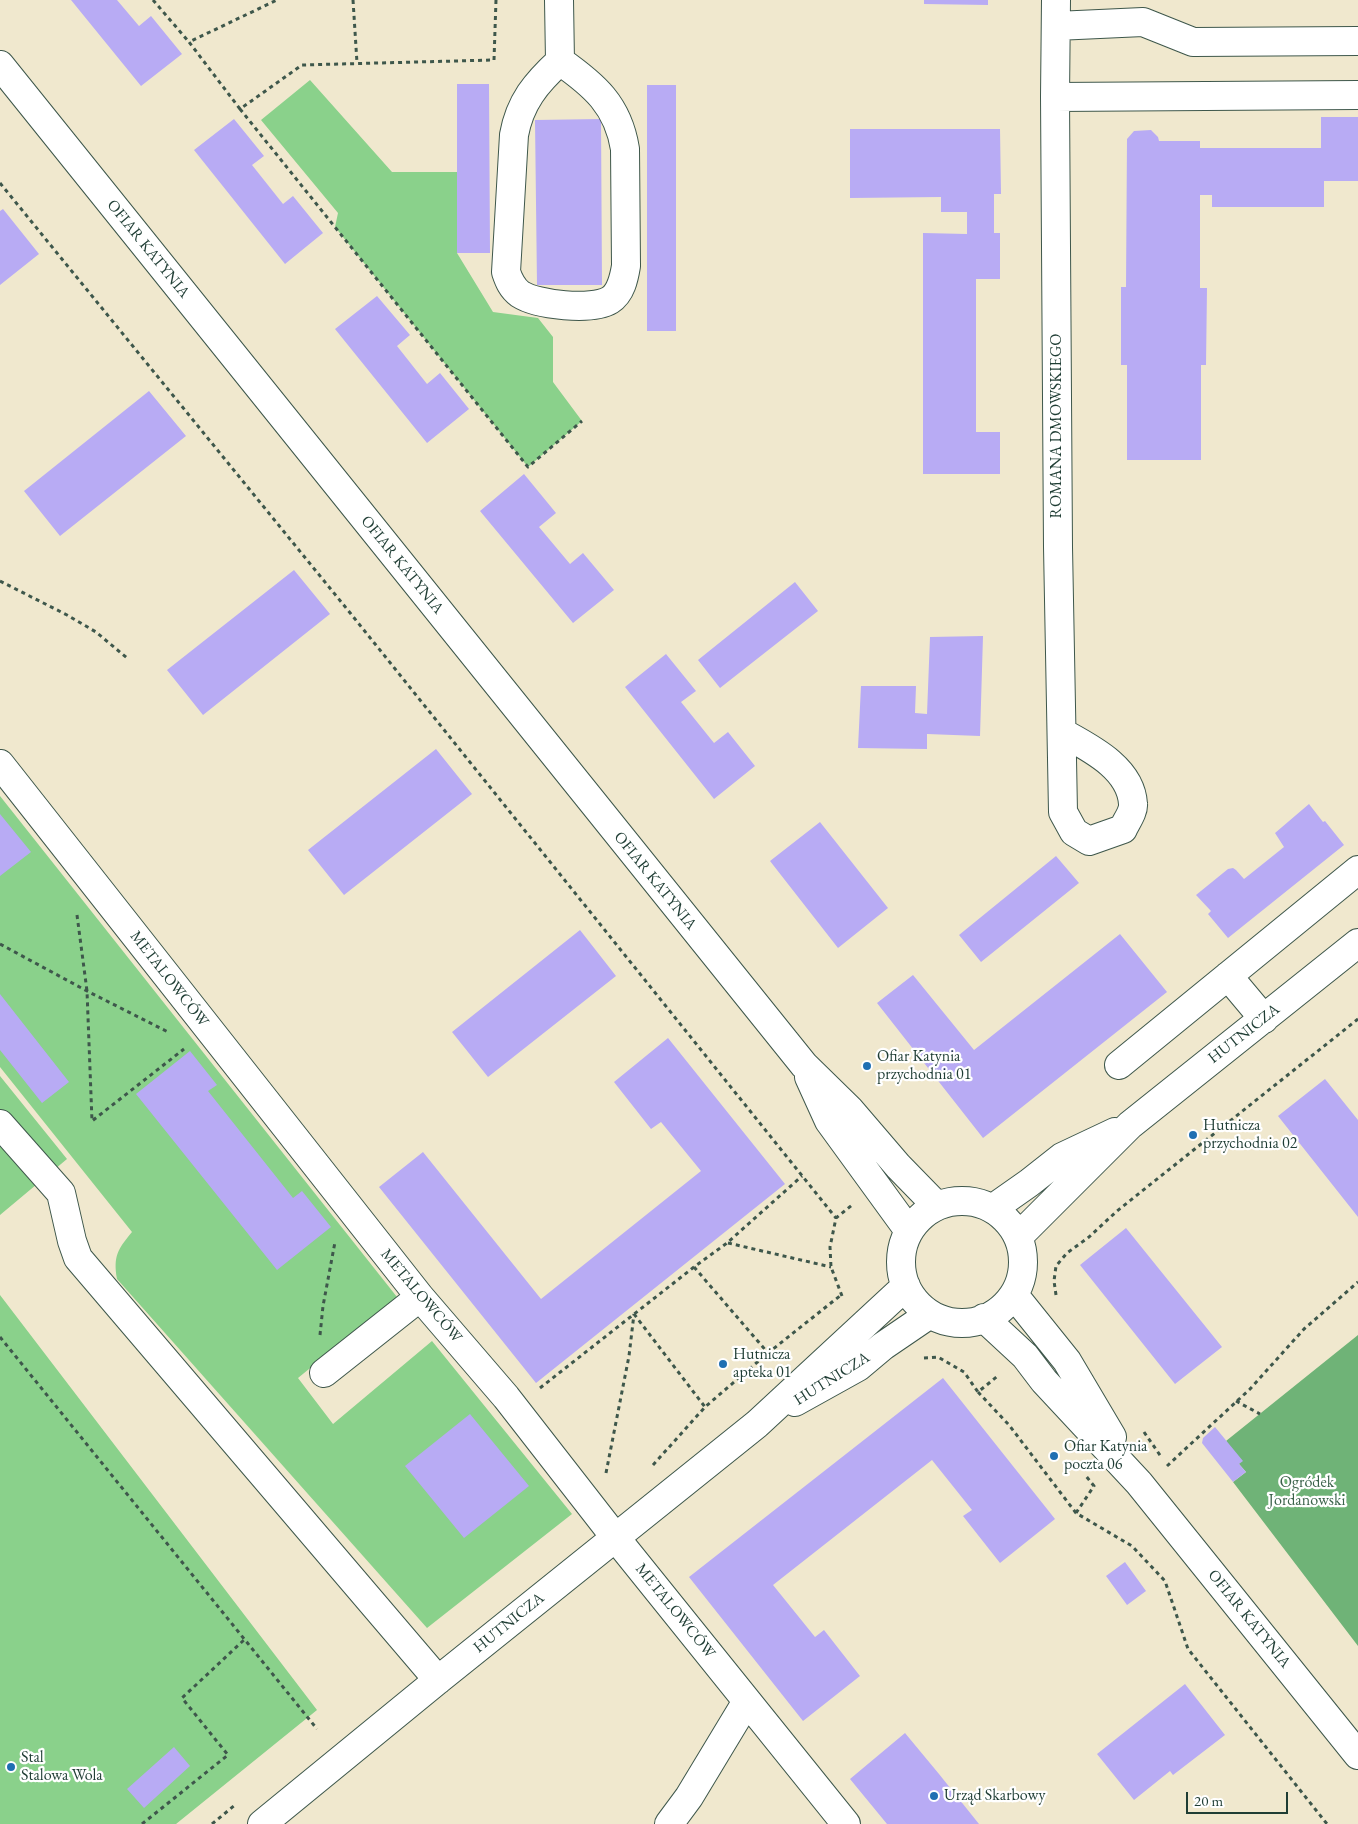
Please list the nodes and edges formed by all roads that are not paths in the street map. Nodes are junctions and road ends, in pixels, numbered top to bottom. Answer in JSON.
{"nodes":[{"id":1,"x":559,"y":0,"type":"edge"},
{"id":2,"x":1056,"y":13,"type":"edge"},
{"id":3,"x":1358,"y":41,"type":"edge"},
{"id":4,"x":560,"y":61,"type":"junction"},
{"id":5,"x":0,"y":65,"type":"edge"},
{"id":6,"x":1358,"y":95,"type":"edge"},
{"id":7,"x":1054,"y":97,"type":"junction"},
{"id":8,"x":1062,"y":733,"type":"junction"},
{"id":9,"x":0,"y":764,"type":"edge"},
{"id":10,"x":1358,"y":870,"type":"edge"},
{"id":11,"x":1358,"y":943,"type":"edge"},
{"id":12,"x":1228,"y":976,"type":"junction"},
{"id":13,"x":1264,"y":1019,"type":"junction"},
{"id":14,"x":804,"y":1064,"type":"junction"},
{"id":15,"x":1119,"y":1065,"type":"dead end"},
{"id":16,"x":0,"y":1124,"type":"edge"},
{"id":17,"x":1130,"y":1125,"type":"junction"},
{"id":18,"x":937,"y":1206,"type":"junction"},
{"id":19,"x":992,"y":1209,"type":"junction"},
{"id":20,"x":909,"y":1231,"type":"junction"},
{"id":21,"x":1018,"y":1237,"type":"junction"},
{"id":22,"x":906,"y":1286,"type":"junction"},
{"id":23,"x":1014,"y":1295,"type":"junction"},
{"id":24,"x":420,"y":1297,"type":"junction"},
{"id":25,"x":930,"y":1314,"type":"junction"},
{"id":26,"x":984,"y":1318,"type":"junction"},
{"id":27,"x":324,"y":1373,"type":"road end"},
{"id":28,"x":757,"y":1424,"type":"junction"},
{"id":29,"x":1139,"y":1483,"type":"junction"},
{"id":30,"x":615,"y":1537,"type":"junction"},
{"id":31,"x":438,"y":1680,"type":"junction"},
{"id":32,"x":747,"y":1701,"type":"junction"},
{"id":33,"x":1358,"y":1755,"type":"edge"},
{"id":34,"x":262,"y":1824,"type":"edge"},
{"id":35,"x":669,"y":1824,"type":"edge"},
{"id":36,"x":846,"y":1824,"type":"edge"}],
"edges":[{"from":1,"to":4,"type":"street"},
{"from":2,"to":3,"type":"street"},
{"from":2,"to":7,"type":"street","name":"ROMANA DMOWSKIEGO"},
{"from":4,"to":4,"type":"street"},
{"from":5,"to":14,"type":"street","name":"OFIAR KATYNIA"},
{"from":6,"to":7,"type":"street"},
{"from":7,"to":8,"type":"street","name":"ROMANA DMOWSKIEGO"},
{"from":8,"to":8,"type":"street","name":"ROMANA DMOWSKIEGO"},
{"from":9,"to":24,"type":"street","name":"METALOWCÓW"},
{"from":10,"to":12,"type":"street"},
{"from":11,"to":13,"type":"street","name":"HUTNICZA"},
{"from":12,"to":13,"type":"street"},
{"from":12,"to":15,"type":"street"},
{"from":13,"to":17,"type":"street","name":"HUTNICZA"},
{"from":14,"to":18,"type":"street","name":"OFIAR KATYNIA"},
{"from":14,"to":20,"type":"street","name":"OFIAR KATYNIA"},
{"from":16,"to":31,"type":"street"},
{"from":17,"to":19,"type":"street","name":"HUTNICZA"},
{"from":17,"to":21,"type":"street","name":"HUTNICZA"},
{"from":18,"to":19,"type":"street"},
{"from":18,"to":20,"type":"street"},
{"from":19,"to":21,"type":"street"},
{"from":20,"to":22,"type":"street"},
{"from":21,"to":23,"type":"street"},
{"from":22,"to":25,"type":"street"},
{"from":22,"to":28,"type":"street","name":"HUTNICZA"},
{"from":23,"to":26,"type":"street"},
{"from":23,"to":29,"type":"street","name":"OFIAR KATYNIA"},
{"from":24,"to":27,"type":"street"},
{"from":24,"to":30,"type":"street","name":"METALOWCÓW"},
{"from":25,"to":26,"type":"street"},
{"from":25,"to":28,"type":"street","name":"HUTNICZA"},
{"from":26,"to":29,"type":"street","name":"OFIAR KATYNIA"},
{"from":28,"to":30,"type":"street","name":"HUTNICZA"},
{"from":29,"to":33,"type":"street","name":"OFIAR KATYNIA"},
{"from":30,"to":31,"type":"street","name":"HUTNICZA"},
{"from":30,"to":32,"type":"street","name":"METALOWCÓW"},
{"from":31,"to":34,"type":"street","name":"HUTNICZA"},
{"from":32,"to":35,"type":"street"},
{"from":32,"to":36,"type":"street","name":"METALOWCÓW"}]}
